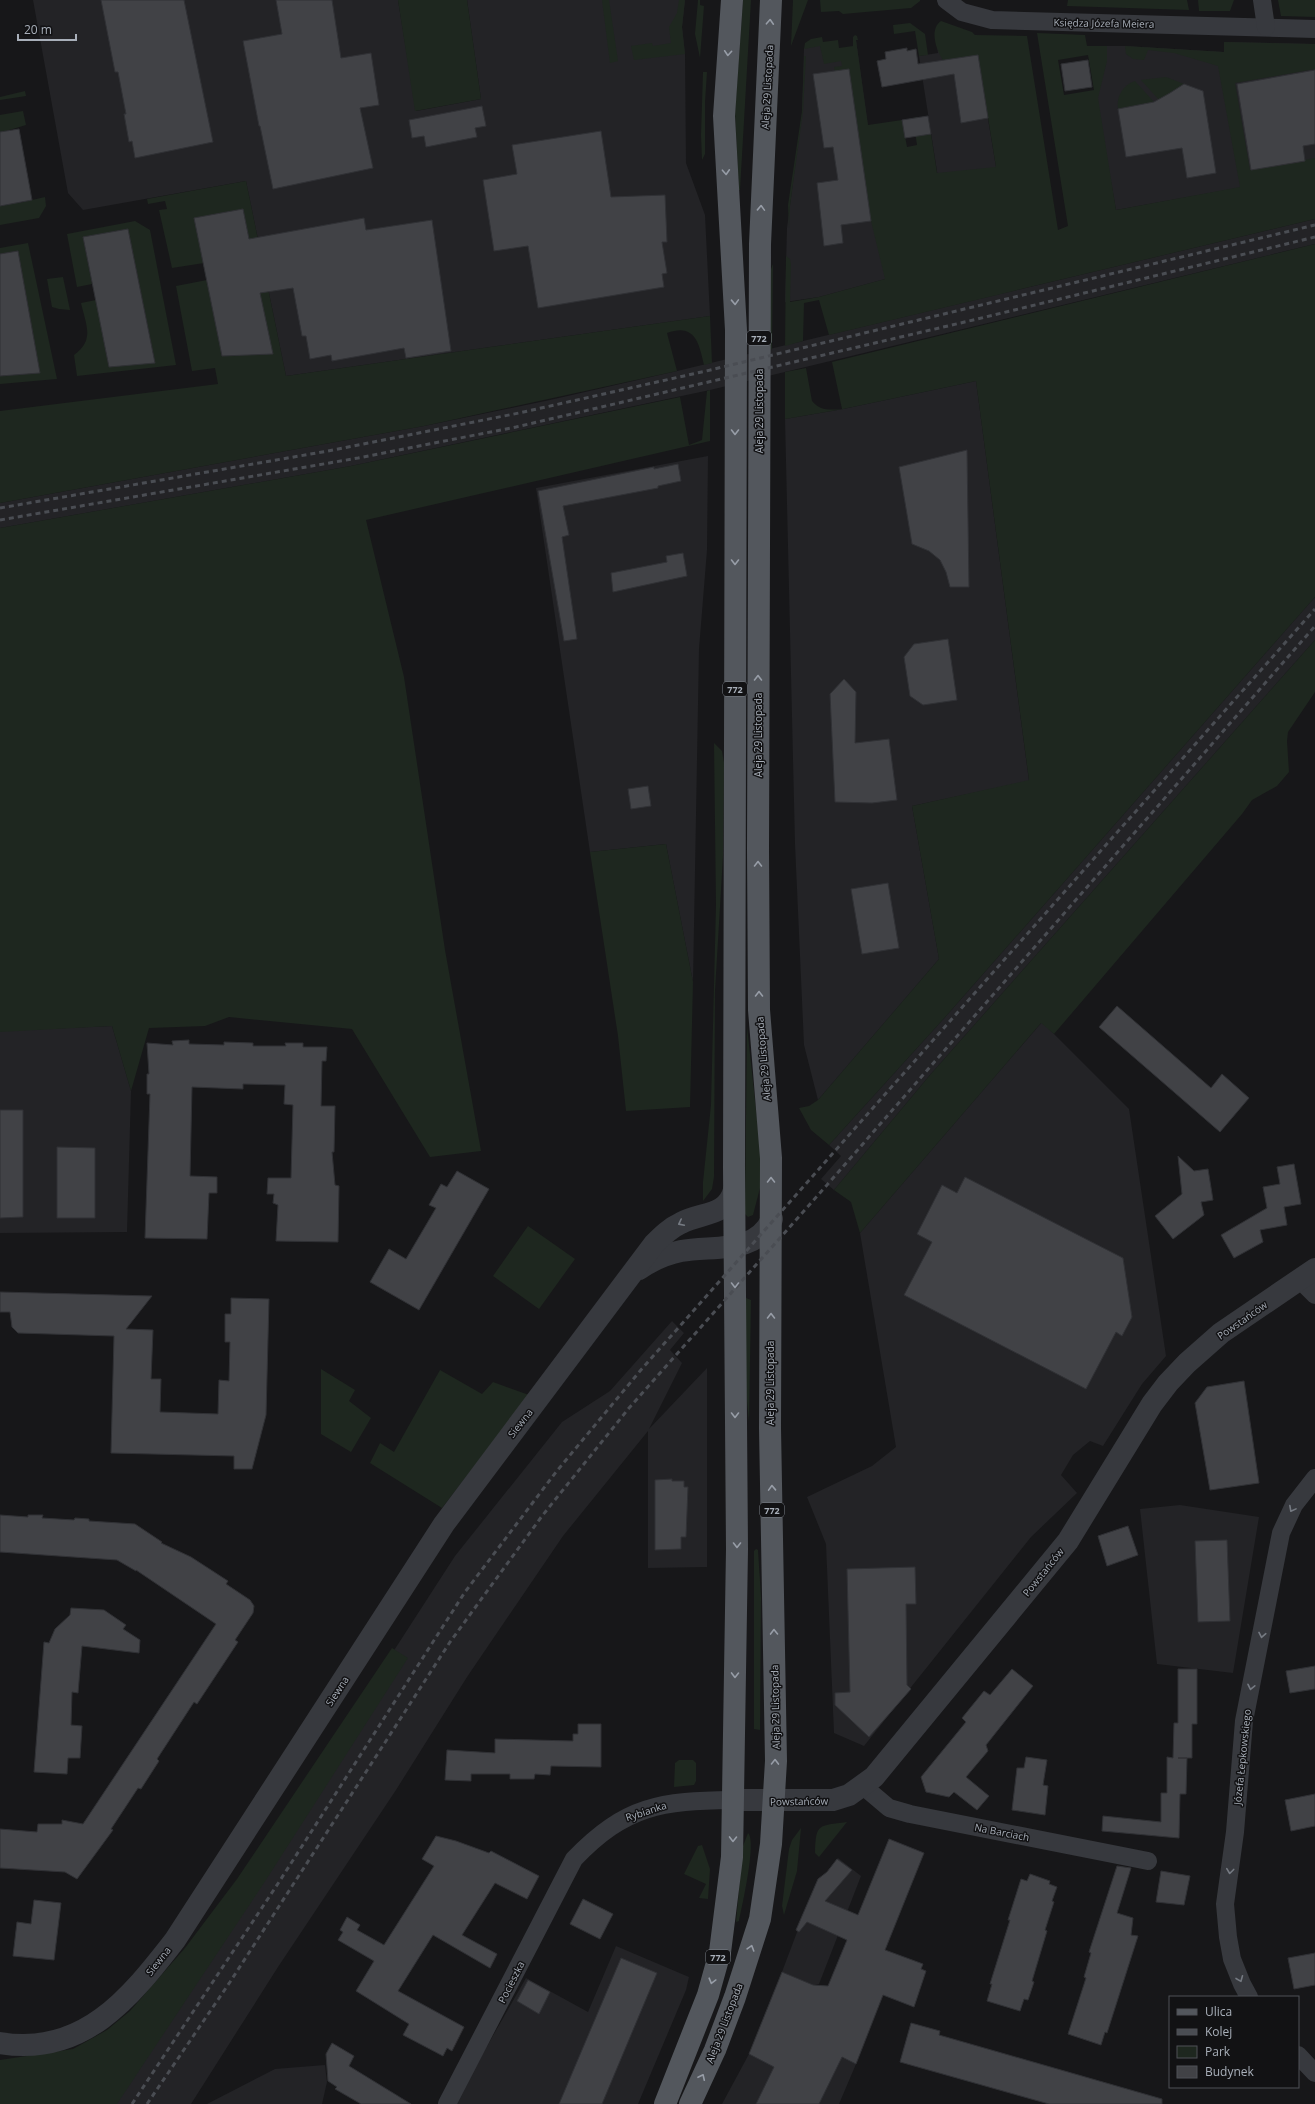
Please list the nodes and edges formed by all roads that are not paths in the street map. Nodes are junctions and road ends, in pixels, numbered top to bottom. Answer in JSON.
{"nodes":[{"id":1,"x":732,"y":0,"type":"edge"},
{"id":2,"x":772,"y":0,"type":"edge"},
{"id":3,"x":946,"y":0,"type":"edge"},
{"id":4,"x":1262,"y":0,"type":"edge"},
{"id":5,"x":1266,"y":27,"type":"junction"},
{"id":6,"x":1315,"y":29,"type":"edge"},
{"id":7,"x":734,"y":1190,"type":"junction"},
{"id":8,"x":713,"y":1213,"type":"junction"},
{"id":9,"x":734,"y":1217,"type":"junction"},
{"id":10,"x":772,"y":1219,"type":"junction"},
{"id":11,"x":759,"y":1237,"type":"junction"},
{"id":12,"x":735,"y":1246,"type":"junction"},
{"id":13,"x":771,"y":1269,"type":"junction"},
{"id":14,"x":634,"y":1272,"type":"junction"},
{"id":15,"x":1307,"y":1274,"type":"edge"},
{"id":16,"x":1315,"y":1295,"type":"edge"},
{"id":17,"x":1315,"y":1478,"type":"edge"},
{"id":18,"x":863,"y":1786,"type":"junction"},
{"id":19,"x":733,"y":1800,"type":"junction"},
{"id":20,"x":774,"y":1801,"type":"junction"},
{"id":21,"x":574,"y":1859,"type":"joint"},
{"id":22,"x":1148,"y":1861,"type":"dead end"},
{"id":23,"x":1249,"y":1996,"type":"edge"},
{"id":24,"x":0,"y":2043,"type":"edge"},
{"id":25,"x":1299,"y":2056,"type":"edge"},
{"id":26,"x":1315,"y":2073,"type":"edge"},
{"id":27,"x":447,"y":2104,"type":"edge"},
{"id":28,"x":665,"y":2104,"type":"edge"},
{"id":29,"x":690,"y":2104,"type":"edge"}],
"edges":[{"from":1,"to":7,"type":"main road","number":"772","one_way":true},
{"from":10,"to":2,"type":"main road","name":"Aleja 29 Listopada","number":"772","one_way":true},
{"from":3,"to":5,"type":"street","name":"Księdza Józefa Meiera"},
{"from":4,"to":5,"type":"street"},
{"from":5,"to":6,"type":"street","name":"Księdza Józefa Meiera"},
{"from":7,"to":8,"type":"street","name":"Siewna"},
{"from":7,"to":9,"type":"main road","number":"772"},
{"from":8,"to":9,"type":"street","name":"Siewna"},
{"from":8,"to":14,"type":"street","name":"Siewna","one_way":true},
{"from":9,"to":11,"type":"street","name":"Siewna"},
{"from":9,"to":12,"type":"main road","number":"772"},
{"from":10,"to":11,"type":"street"},
{"from":10,"to":13,"type":"main road","name":"Aleja 29 Listopada","number":"772"},
{"from":11,"to":12,"type":"street","name":"Siewna"},
{"from":11,"to":13,"type":"street","name":"Siewna"},
{"from":12,"to":14,"type":"street","name":"Siewna"},
{"from":12,"to":19,"type":"main road","number":"772","one_way":true},
{"from":20,"to":13,"type":"main road","name":"Aleja 29 Listopada","number":"772","one_way":true},
{"from":14,"to":24,"type":"street","name":"Siewna"},
{"from":15,"to":16,"type":"street"},
{"from":15,"to":18,"type":"street","name":"Powstańców"},
{"from":17,"to":23,"type":"street","name":"Józefa Łepkowskiego","one_way":true},
{"from":18,"to":20,"type":"street","name":"Powstańców"},
{"from":18,"to":22,"type":"street","name":"Na Barciach"},
{"from":19,"to":20,"type":"street","name":"Powstańców"},
{"from":19,"to":21,"type":"street","name":"Rybianka"},
{"from":19,"to":28,"type":"main road","number":"772","one_way":true},
{"from":29,"to":20,"type":"main road","name":"Aleja 29 Listopada","number":"772","one_way":true},
{"from":21,"to":27,"type":"street","name":"Pocieszka"},
{"from":25,"to":26,"type":"street"}]}
